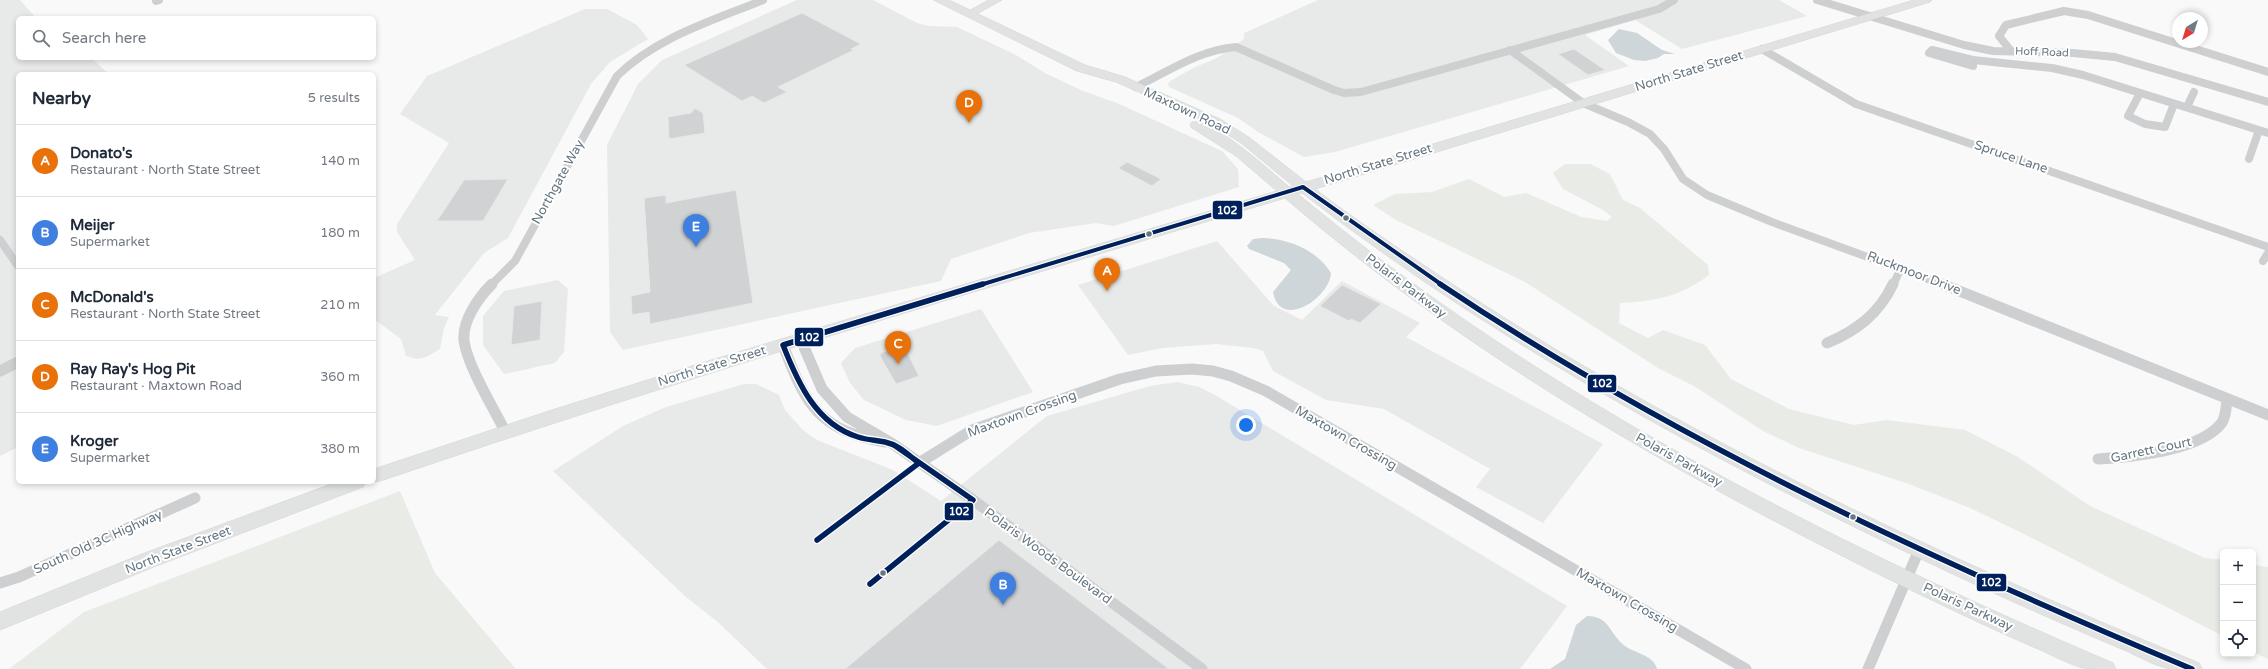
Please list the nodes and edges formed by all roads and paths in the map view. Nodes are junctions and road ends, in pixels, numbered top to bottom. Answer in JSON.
{"nodes":[{"id":1,"x":763,"y":0,"type":"edge"},
{"id":2,"x":940,"y":0,"type":"edge"},
{"id":3,"x":997,"y":0,"type":"edge"},
{"id":4,"x":1674,"y":0,"type":"edge"},
{"id":5,"x":1817,"y":0,"type":"edge"},
{"id":6,"x":1926,"y":0,"type":"edge"},
{"id":7,"x":969,"y":14,"type":"junction"},
{"id":8,"x":1872,"y":17,"type":"junction"},
{"id":9,"x":1762,"y":49,"type":"junction"},
{"id":10,"x":1510,"y":50,"type":"junction"},
{"id":11,"x":2011,"y":51,"type":"junction"},
{"id":12,"x":1973,"y":60,"type":"junction"},
{"id":13,"x":2024,"y":65,"type":"junction"},
{"id":14,"x":1081,"y":68,"type":"junction"},
{"id":15,"x":2268,"y":72,"type":"edge"},
{"id":16,"x":1136,"y":87,"type":"junction"},
{"id":17,"x":1121,"y":90,"type":"junction"},
{"id":18,"x":2194,"y":92,"type":"dead end"},
{"id":19,"x":2140,"y":93,"type":"junction"},
{"id":20,"x":2268,"y":102,"type":"edge"},
{"id":21,"x":1583,"y":103,"type":"junction"},
{"id":22,"x":2174,"y":104,"type":"junction"},
{"id":23,"x":2187,"y":107,"type":"junction"},
{"id":24,"x":1187,"y":109,"type":"junction"},
{"id":25,"x":2259,"y":130,"type":"junction"},
{"id":26,"x":2268,"y":133,"type":"edge"},
{"id":27,"x":2249,"y":160,"type":"dead end"},
{"id":28,"x":1295,"y":189,"type":"junction"},
{"id":29,"x":0,"y":240,"type":"edge"},
{"id":30,"x":2268,"y":247,"type":"edge"},
{"id":31,"x":16,"y":263,"type":"edge"},
{"id":32,"x":1902,"y":268,"type":"junction"},
{"id":33,"x":801,"y":340,"type":"junction"},
{"id":34,"x":1827,"y":343,"type":"dead end"},
{"id":35,"x":783,"y":344,"type":"junction"},
{"id":36,"x":16,"y":363,"type":"edge"},
{"id":37,"x":0,"y":371,"type":"edge"},
{"id":38,"x":2227,"y":398,"type":"junction"},
{"id":39,"x":2268,"y":415,"type":"edge"},
{"id":40,"x":505,"y":431,"type":"junction"},
{"id":41,"x":893,"y":444,"type":"junction"},
{"id":42,"x":2098,"y":459,"type":"dead end"},
{"id":43,"x":920,"y":462,"type":"junction"},
{"id":44,"x":376,"y":475,"type":"edge"},
{"id":45,"x":352,"y":484,"type":"edge"},
{"id":46,"x":195,"y":498,"type":"dead end"},
{"id":47,"x":1919,"y":550,"type":"junction"},
{"id":48,"x":1907,"y":578,"type":"junction"},
{"id":49,"x":0,"y":583,"type":"edge"},
{"id":50,"x":0,"y":621,"type":"edge"},
{"id":51,"x":1202,"y":669,"type":"edge"},
{"id":52,"x":1746,"y":669,"type":"edge"},
{"id":53,"x":1868,"y":669,"type":"edge"},
{"id":54,"x":2106,"y":669,"type":"edge"},
{"id":55,"x":2192,"y":669,"type":"edge"}],
"edges":[{"from":1,"to":40,"type":"street","name":"Northgate Way"},
{"from":2,"to":7,"type":"main road","name":"Maxtown Road"},
{"from":3,"to":7,"type":"street"},
{"from":4,"to":10,"type":"street"},
{"from":5,"to":8,"type":"street","name":"Hoff Road"},
{"from":6,"to":8,"type":"main road","name":"North State Street"},
{"from":7,"to":14,"type":"main road","name":"Maxtown Road"},
{"from":8,"to":9,"type":"main road","name":"North State Street"},
{"from":8,"to":11,"type":"street","name":"Hoff Road"},
{"from":9,"to":21,"type":"main road","name":"North State Street"},
{"from":9,"to":30,"type":"street","name":"Spruce Lane"},
{"from":10,"to":16,"type":"street"},
{"from":10,"to":21,"type":"street","name":"Ruckmoor Drive"},
{"from":11,"to":13,"type":"street"},
{"from":11,"to":15,"type":"street"},
{"from":11,"to":20,"type":"street","name":"Hoff Road"},
{"from":12,"to":12,"type":"street"},
{"from":12,"to":13,"type":"street"},
{"from":13,"to":19,"type":"street"},
{"from":14,"to":16,"type":"main road","name":"Maxtown Road"},
{"from":14,"to":17,"type":"main road","name":"Maxtown Road"},
{"from":16,"to":24,"type":"main road","name":"Maxtown Road"},
{"from":17,"to":24,"type":"main road"},
{"from":17,"to":28,"type":"main road","name":"Maxtown Road"},
{"from":18,"to":23,"type":"street"},
{"from":19,"to":22,"type":"street"},
{"from":19,"to":22,"type":"street"},
{"from":21,"to":28,"type":"main road","name":"North State Street"},
{"from":21,"to":32,"type":"street","name":"Ruckmoor Drive"},
{"from":22,"to":23,"type":"street"},
{"from":23,"to":25,"type":"street"},
{"from":24,"to":28,"type":"main road","name":"Maxtown Road"},
{"from":25,"to":26,"type":"street"},
{"from":25,"to":27,"type":"street"},
{"from":28,"to":33,"type":"main road","name":"North State Street"},
{"from":28,"to":47,"type":"main road","name":"Polaris Parkway"},
{"from":28,"to":48,"type":"main road","name":"Polaris Parkway"},
{"from":29,"to":31,"type":"street"},
{"from":32,"to":34,"type":"street"},
{"from":32,"to":38,"type":"street","name":"Ruckmoor Drive"},
{"from":33,"to":35,"type":"main road","name":"North State Street"},
{"from":33,"to":41,"type":"street","name":"Polaris Woods Boulevard"},
{"from":35,"to":40,"type":"main road","name":"North State Street"},
{"from":35,"to":41,"type":"street","name":"Polaris Woods Boulevard"},
{"from":36,"to":37,"type":"street"},
{"from":38,"to":39,"type":"street","name":"Ruckmoor Drive"},
{"from":38,"to":42,"type":"street","name":"Garrett Court"},
{"from":40,"to":44,"type":"main road","name":"North State Street"},
{"from":41,"to":43,"type":"street","name":"Polaris Woods Boulevard"},
{"from":43,"to":51,"type":"street","name":"Polaris Woods Boulevard"},
{"from":43,"to":52,"type":"street","name":"Maxtown Crossing"},
{"from":45,"to":50,"type":"main road","name":"North State Street"},
{"from":46,"to":49,"type":"street","name":"South Old 3C Highway"},
{"from":47,"to":48,"type":"street"},
{"from":47,"to":55,"type":"main road","name":"Polaris Parkway"},
{"from":48,"to":53,"type":"street"},
{"from":48,"to":54,"type":"main road","name":"Polaris Parkway"}]}
